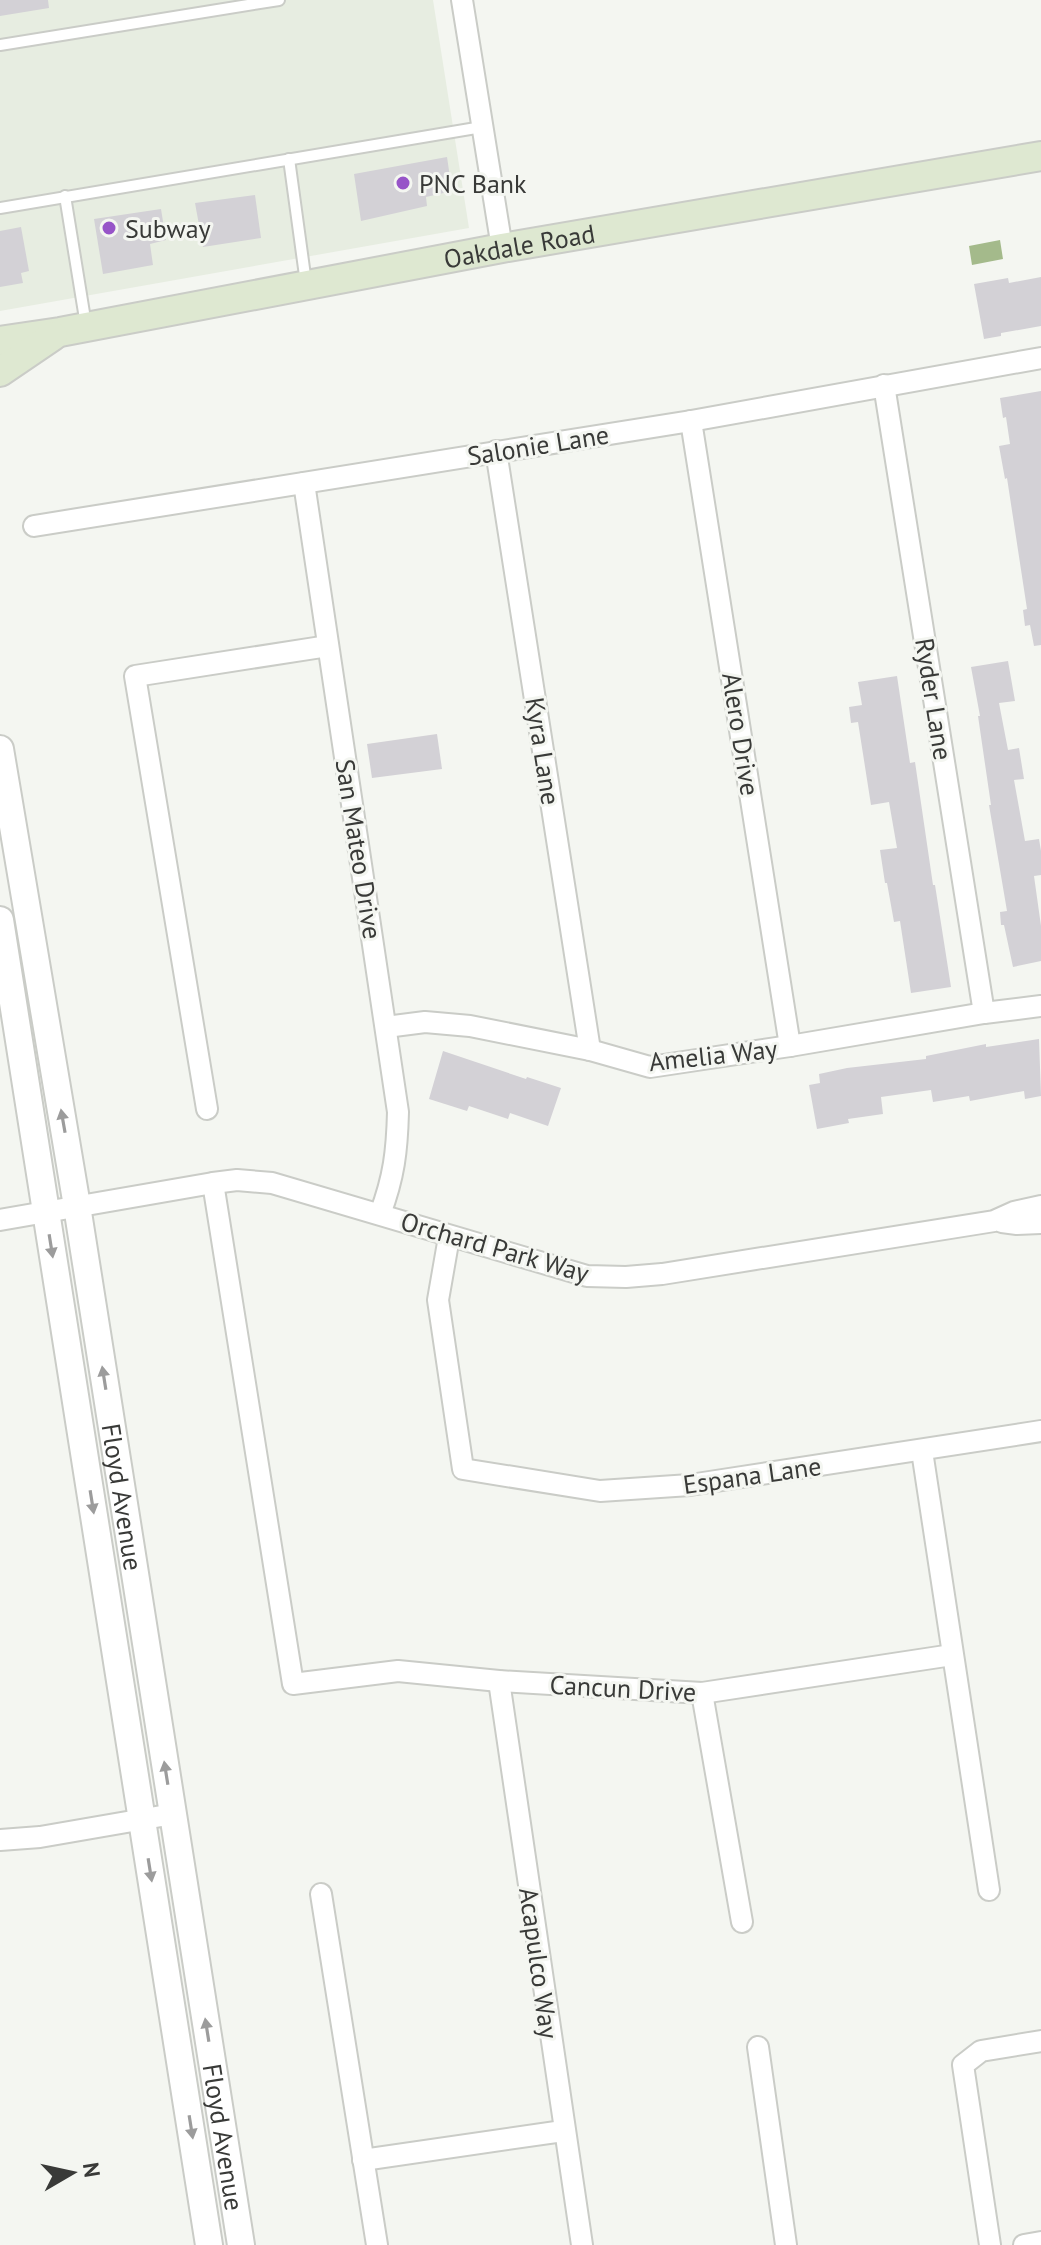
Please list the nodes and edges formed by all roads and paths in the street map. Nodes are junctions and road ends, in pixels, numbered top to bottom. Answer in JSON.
{"nodes":[{"id":1,"x":279,"y":0,"type":"edge"},
{"id":2,"x":462,"y":0,"type":"edge"},
{"id":3,"x":0,"y":45,"type":"edge"},
{"id":4,"x":482,"y":127,"type":"junction"},
{"id":5,"x":1041,"y":156,"type":"edge"},
{"id":6,"x":289,"y":159,"type":"junction"},
{"id":7,"x":65,"y":196,"type":"junction"},
{"id":8,"x":0,"y":208,"type":"edge"},
{"id":9,"x":502,"y":248,"type":"junction"},
{"id":10,"x":307,"y":285,"type":"junction"},
{"id":11,"x":73,"y":329,"type":"junction"},
{"id":12,"x":0,"y":341,"type":"edge"},
{"id":13,"x":1041,"y":358,"type":"edge"},
{"id":14,"x":0,"y":372,"type":"edge"},
{"id":15,"x":884,"y":385,"type":"junction"},
{"id":16,"x":691,"y":421,"type":"junction"},
{"id":17,"x":496,"y":451,"type":"junction"},
{"id":18,"x":304,"y":483,"type":"junction"},
{"id":19,"x":34,"y":526,"type":"dead end"},
{"id":20,"x":328,"y":646,"type":"junction"},
{"id":21,"x":0,"y":749,"type":"edge"},
{"id":22,"x":0,"y":920,"type":"edge"},
{"id":23,"x":1041,"y":1006,"type":"edge"},
{"id":24,"x":984,"y":1013,"type":"junction"},
{"id":25,"x":8,"y":1020,"type":"edge"},
{"id":26,"x":386,"y":1027,"type":"junction"},
{"id":27,"x":790,"y":1046,"type":"junction"},
{"id":28,"x":590,"y":1050,"type":"junction"},
{"id":29,"x":207,"y":1109,"type":"dead end"},
{"id":30,"x":213,"y":1183,"type":"junction"},
{"id":31,"x":77,"y":1206,"type":"junction"},
{"id":32,"x":1041,"y":1206,"type":"edge"},
{"id":33,"x":46,"y":1212,"type":"junction"},
{"id":34,"x":380,"y":1214,"type":"junction"},
{"id":35,"x":0,"y":1220,"type":"edge"},
{"id":36,"x":994,"y":1221,"type":"junction"},
{"id":37,"x":1041,"y":1223,"type":"edge"},
{"id":38,"x":449,"y":1237,"type":"junction"},
{"id":39,"x":1041,"y":1431,"type":"edge"},
{"id":40,"x":922,"y":1451,"type":"junction"},
{"id":41,"x":952,"y":1655,"type":"junction"},
{"id":42,"x":499,"y":1681,"type":"junction"},
{"id":43,"x":702,"y":1693,"type":"junction"},
{"id":44,"x":173,"y":1814,"type":"junction"},
{"id":45,"x":142,"y":1818,"type":"junction"},
{"id":46,"x":0,"y":1840,"type":"edge"},
{"id":47,"x":989,"y":1890,"type":"dead end"},
{"id":48,"x":321,"y":1894,"type":"dead end"},
{"id":49,"x":742,"y":1922,"type":"dead end"},
{"id":50,"x":1041,"y":2041,"type":"edge"},
{"id":51,"x":758,"y":2047,"type":"dead end"},
{"id":52,"x":563,"y":2131,"type":"junction"},
{"id":53,"x":363,"y":2160,"type":"junction"},
{"id":54,"x":1041,"y":2242,"type":"edge"},
{"id":55,"x":209,"y":2245,"type":"edge"},
{"id":56,"x":241,"y":2245,"type":"edge"},
{"id":57,"x":377,"y":2245,"type":"edge"},
{"id":58,"x":582,"y":2245,"type":"edge"},
{"id":59,"x":786,"y":2245,"type":"edge"},
{"id":60,"x":990,"y":2245,"type":"edge"},
{"id":61,"x":1024,"y":2245,"type":"edge"}],
"edges":[{"from":1,"to":3,"type":"lane"},
{"from":2,"to":4,"type":"street"},
{"from":4,"to":6,"type":"lane"},
{"from":4,"to":9,"type":"street"},
{"from":5,"to":9,"type":"main road","name":"Oakdale Road"},
{"from":6,"to":7,"type":"lane"},
{"from":6,"to":10,"type":"lane"},
{"from":7,"to":8,"type":"lane"},
{"from":7,"to":11,"type":"lane"},
{"from":9,"to":10,"type":"main road","name":"Oakdale Road"},
{"from":10,"to":11,"type":"main road","name":"Oakdale Road"},
{"from":11,"to":12,"type":"main road","name":"Oakdale Road"},
{"from":11,"to":14,"type":"main road"},
{"from":13,"to":15,"type":"street","name":"Salonie Lane"},
{"from":15,"to":16,"type":"street","name":"Salonie Lane"},
{"from":15,"to":24,"type":"street","name":"Ryder Lane"},
{"from":16,"to":17,"type":"street","name":"Salonie Lane"},
{"from":16,"to":27,"type":"street","name":"Alero Drive"},
{"from":17,"to":18,"type":"street","name":"Salonie Lane"},
{"from":17,"to":28,"type":"street","name":"Kyra Lane"},
{"from":18,"to":19,"type":"street","name":"Salonie Lane"},
{"from":18,"to":20,"type":"street","name":"San Mateo Drive"},
{"from":20,"to":26,"type":"street","name":"San Mateo Drive"},
{"from":20,"to":29,"type":"street"},
{"from":31,"to":21,"type":"street","name":"Floyd Avenue","one_way":true},
{"from":22,"to":25,"type":"street","name":"Floyd Avenue"},
{"from":23,"to":24,"type":"street","name":"Amelia Way"},
{"from":24,"to":27,"type":"street","name":"Amelia Way"},
{"from":25,"to":33,"type":"street","name":"Floyd Avenue"},
{"from":26,"to":28,"type":"street","name":"Amelia Way"},
{"from":26,"to":34,"type":"street","name":"San Mateo Drive"},
{"from":27,"to":28,"type":"street","name":"Amelia Way"},
{"from":30,"to":31,"type":"street","name":"Orchard Park Way"},
{"from":30,"to":34,"type":"street","name":"Orchard Park Way"},
{"from":30,"to":42,"type":"street","name":"Cancun Drive"},
{"from":31,"to":33,"type":"street","name":"Orchard Park Way"},
{"from":44,"to":31,"type":"street","name":"Floyd Avenue","one_way":true},
{"from":32,"to":36,"type":"street","name":"Orchard Park Way"},
{"from":33,"to":35,"type":"street","name":"Orchard Park Way"},
{"from":33,"to":45,"type":"street","name":"Floyd Avenue","one_way":true},
{"from":34,"to":38,"type":"street","name":"Orchard Park Way"},
{"from":36,"to":37,"type":"street","name":"Orchard Park Way"},
{"from":36,"to":38,"type":"street","name":"Orchard Park Way"},
{"from":38,"to":40,"type":"street","name":"Espana Lane"},
{"from":39,"to":40,"type":"street","name":"Espana Lane"},
{"from":40,"to":41,"type":"street"},
{"from":41,"to":43,"type":"street","name":"Cancun Drive"},
{"from":41,"to":47,"type":"street"},
{"from":42,"to":43,"type":"street","name":"Cancun Drive"},
{"from":42,"to":52,"type":"street","name":"Acapulco Way"},
{"from":43,"to":49,"type":"street"},
{"from":44,"to":45,"type":"street"},
{"from":56,"to":44,"type":"street","name":"Floyd Avenue","one_way":true},
{"from":45,"to":46,"type":"street"},
{"from":45,"to":55,"type":"street","name":"Floyd Avenue","one_way":true},
{"from":48,"to":53,"type":"street"},
{"from":50,"to":60,"type":"street"},
{"from":51,"to":59,"type":"street"},
{"from":52,"to":53,"type":"street"},
{"from":52,"to":58,"type":"street","name":"Acapulco Way"},
{"from":53,"to":57,"type":"street"},
{"from":54,"to":61,"type":"street"}]}
